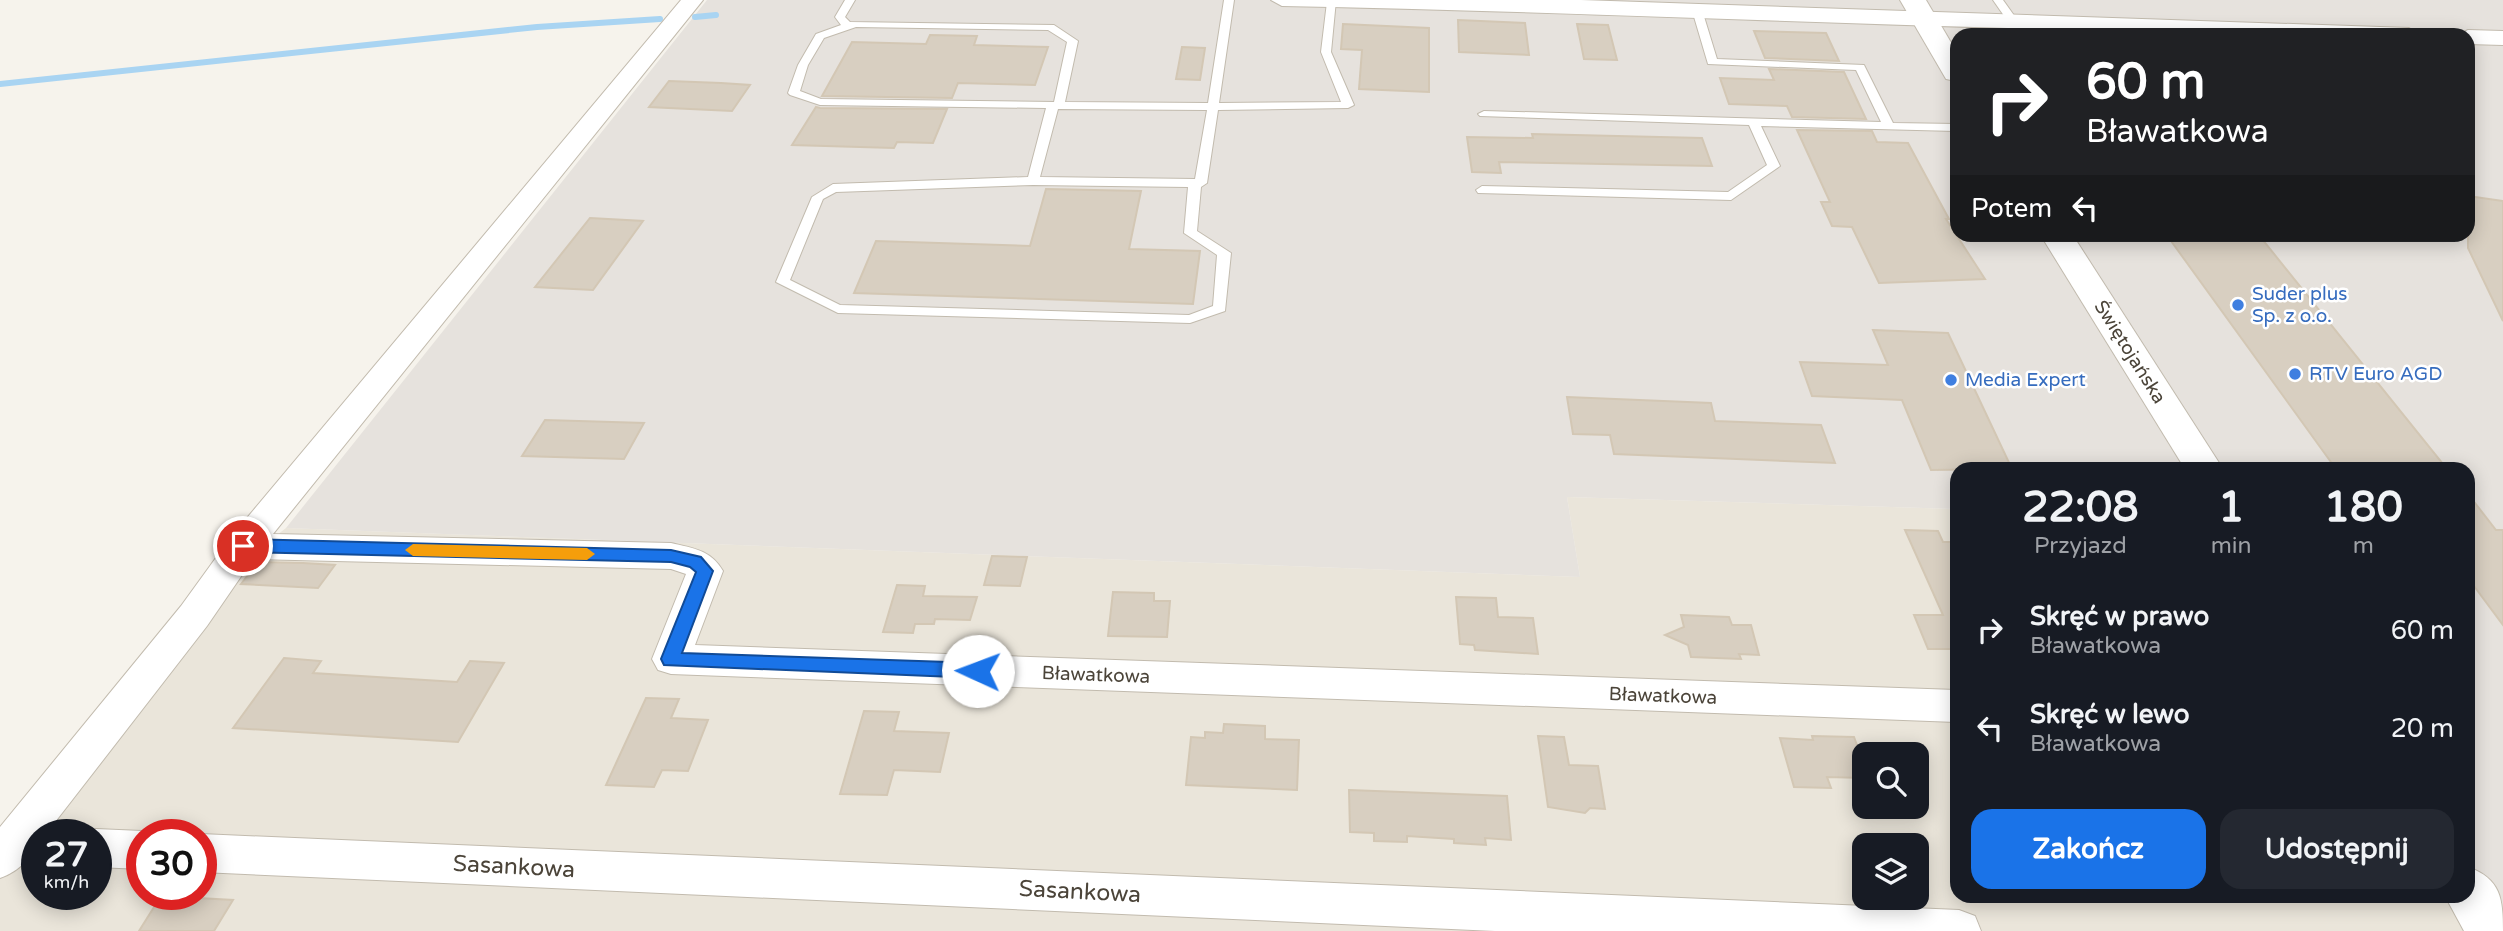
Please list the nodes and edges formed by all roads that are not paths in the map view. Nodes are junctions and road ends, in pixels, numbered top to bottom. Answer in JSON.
{"nodes":[{"id":1,"x":692,"y":0,"type":"edge"},
{"id":2,"x":850,"y":0,"type":"edge"},
{"id":3,"x":1229,"y":0,"type":"edge"},
{"id":4,"x":1282,"y":0,"type":"edge"},
{"id":5,"x":1998,"y":0,"type":"edge"},
{"id":6,"x":1332,"y":2,"type":"edge"},
{"id":7,"x":1508,"y":2,"type":"edge"},
{"id":8,"x":1919,"y":9,"type":"edge"},
{"id":9,"x":1698,"y":10,"type":"junction"},
{"id":10,"x":2013,"y":21,"type":"junction"},
{"id":11,"x":847,"y":26,"type":"junction"},
{"id":12,"x":2211,"y":28,"type":"edge"},
{"id":13,"x":2475,"y":37,"type":"edge"},
{"id":14,"x":2503,"y":38,"type":"edge"},
{"id":15,"x":1950,"y":63,"type":"edge"},
{"id":16,"x":1056,"y":105,"type":"junction"},
{"id":17,"x":1213,"y":107,"type":"junction"},
{"id":18,"x":1484,"y":114,"type":"dead end"},
{"id":19,"x":1753,"y":121,"type":"junction"},
{"id":20,"x":1888,"y":125,"type":"junction"},
{"id":21,"x":1950,"y":128,"type":"edge"},
{"id":22,"x":1033,"y":181,"type":"junction"},
{"id":23,"x":1195,"y":183,"type":"junction"},
{"id":24,"x":1482,"y":190,"type":"dead end"},
{"id":25,"x":2061,"y":242,"type":"edge"},
{"id":26,"x":2200,"y":462,"type":"edge"},
{"id":27,"x":243,"y":546,"type":"junction"},
{"id":28,"x":1950,"y":706,"type":"edge"},
{"id":29,"x":16,"y":849,"type":"edge"},
{"id":30,"x":217,"y":853,"type":"edge"},
{"id":31,"x":2475,"y":901,"type":"edge"},
{"id":32,"x":1959,"y":931,"type":"edge"},
{"id":33,"x":2493,"y":931,"type":"edge"}],
"edges":[{"from":1,"to":27,"type":"street"},
{"from":2,"to":11,"type":"lane"},
{"from":3,"to":17,"type":"lane"},
{"from":4,"to":6,"type":"street"},
{"from":5,"to":10,"type":"lane"},
{"from":6,"to":7,"type":"street"},
{"from":6,"to":17,"type":"lane"},
{"from":7,"to":9,"type":"street"},
{"from":8,"to":9,"type":"street"},
{"from":8,"to":10,"type":"street"},
{"from":8,"to":15,"type":"street"},
{"from":9,"to":20,"type":"lane"},
{"from":10,"to":12,"type":"street"},
{"from":11,"to":16,"type":"lane"},
{"from":11,"to":16,"type":"lane"},
{"from":13,"to":14,"type":"street"},
{"from":16,"to":17,"type":"lane"},
{"from":16,"to":22,"type":"lane"},
{"from":17,"to":23,"type":"lane"},
{"from":18,"to":19,"type":"lane"},
{"from":19,"to":20,"type":"lane"},
{"from":19,"to":24,"type":"lane"},
{"from":20,"to":21,"type":"lane"},
{"from":22,"to":23,"type":"lane"},
{"from":22,"to":23,"type":"lane"},
{"from":25,"to":26,"type":"street","name":"Świętojańska"},
{"from":27,"to":28,"type":"street","name":"Bławatkowa"},
{"from":27,"to":29,"type":"street"},
{"from":30,"to":32,"type":"street","name":"Sasankowa"},
{"from":31,"to":33,"type":"street"}]}
